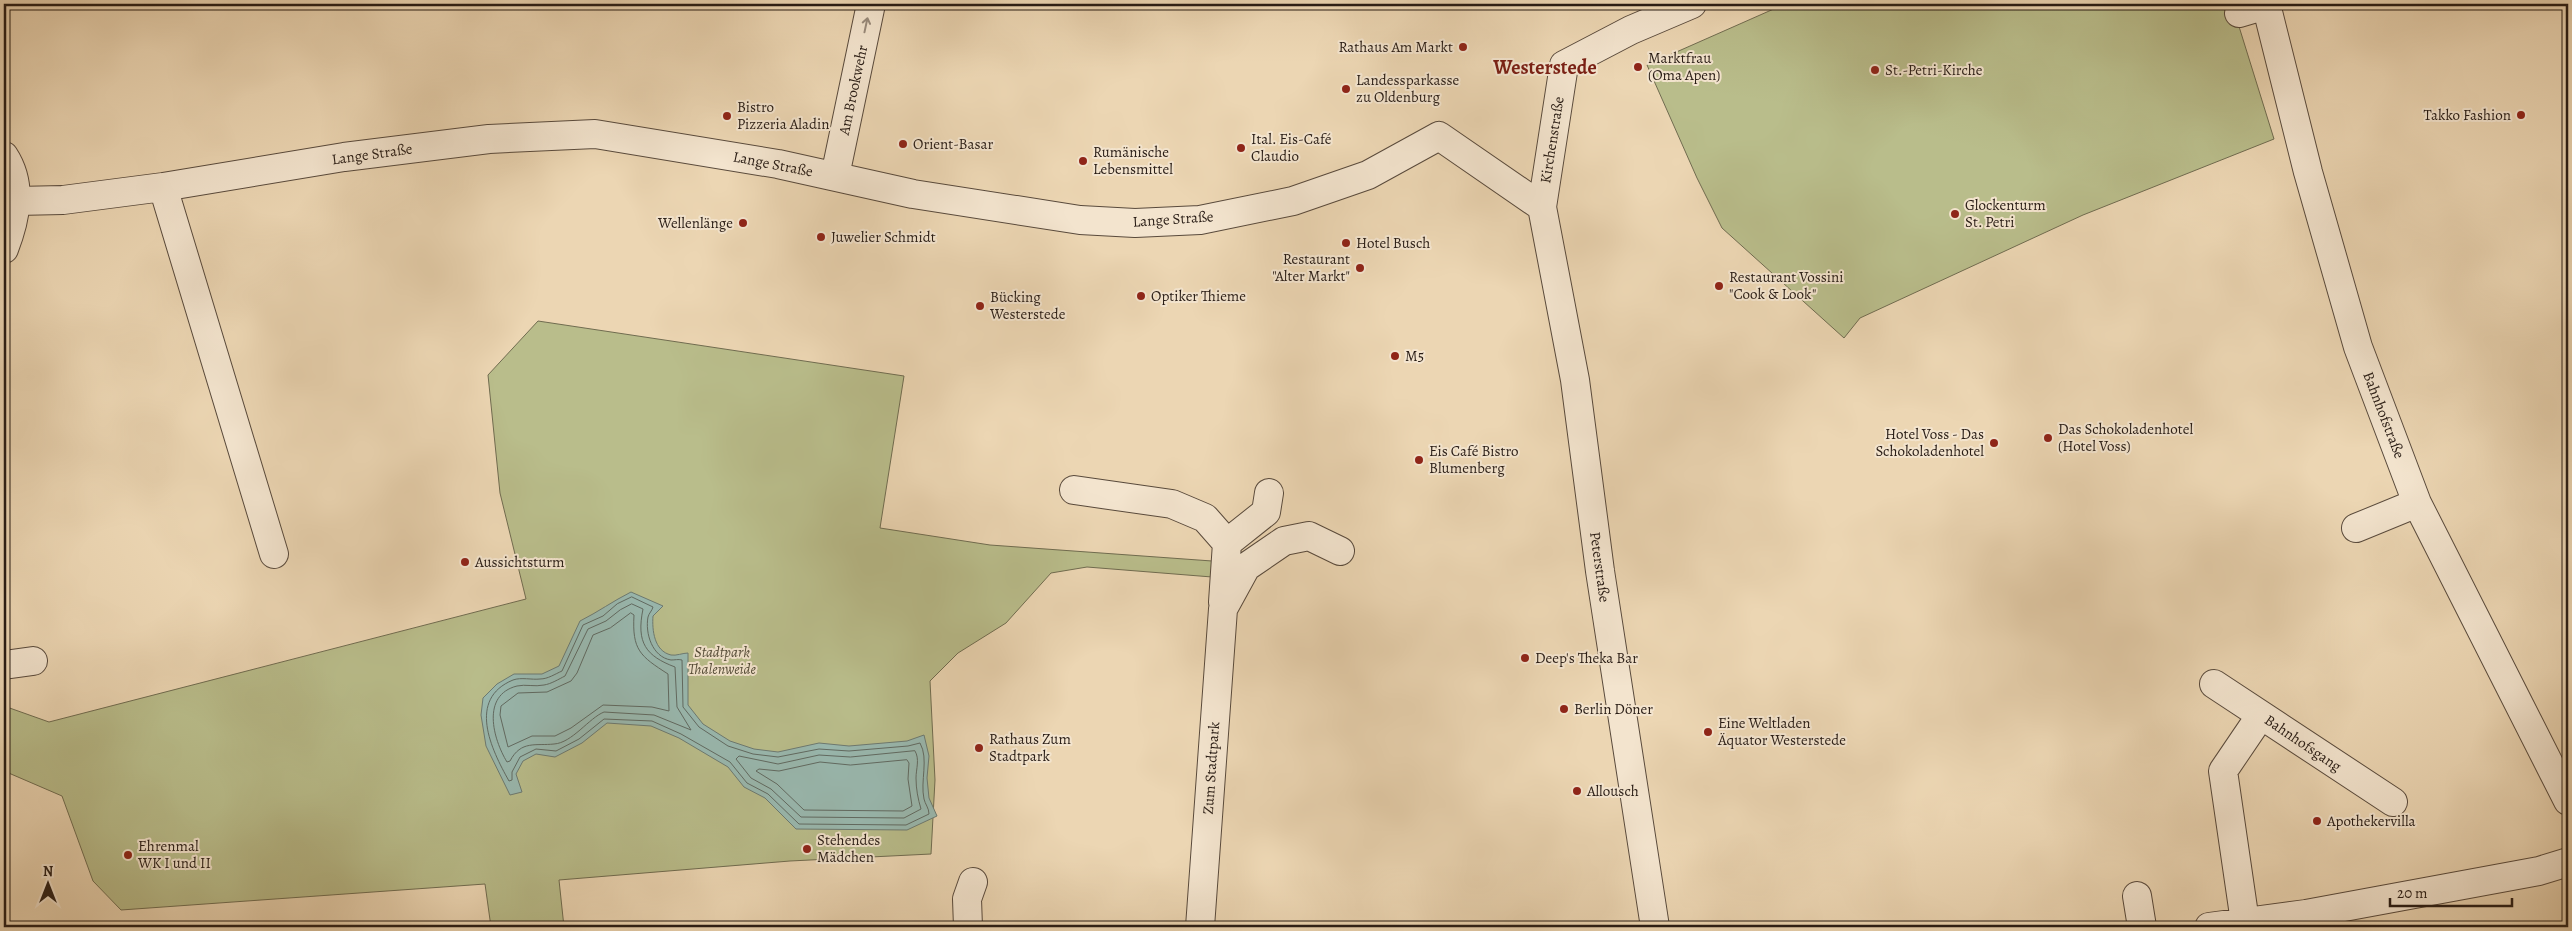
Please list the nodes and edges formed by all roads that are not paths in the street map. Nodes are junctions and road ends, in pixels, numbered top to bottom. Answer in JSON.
{"nodes":[{"id":1,"x":871,"y":4,"type":"edge"},
{"id":2,"x":1692,"y":4,"type":"edge"},
{"id":3,"x":2266,"y":4,"type":"edge"},
{"id":4,"x":2239,"y":13,"type":"dead end"},
{"id":5,"x":4,"y":156,"type":"edge"},
{"id":6,"x":835,"y":176,"type":"junction"},
{"id":7,"x":163,"y":188,"type":"junction"},
{"id":8,"x":16,"y":201,"type":"junction"},
{"id":9,"x":1542,"y":207,"type":"junction"},
{"id":10,"x":4,"y":249,"type":"edge"},
{"id":11,"x":1074,"y":490,"type":"dead end"},
{"id":12,"x":1268,"y":494,"type":"dead end"},
{"id":13,"x":2417,"y":503,"type":"junction"},
{"id":14,"x":2356,"y":528,"type":"dead end"},
{"id":15,"x":1227,"y":543,"type":"junction"},
{"id":16,"x":1340,"y":551,"type":"dead end"},
{"id":17,"x":274,"y":554,"type":"dead end"},
{"id":18,"x":1223,"y":609,"type":"junction"},
{"id":19,"x":33,"y":662,"type":"dead end"},
{"id":20,"x":4,"y":665,"type":"edge"},
{"id":21,"x":2214,"y":684,"type":"dead end"},
{"id":22,"x":2261,"y":715,"type":"junction"},
{"id":23,"x":2568,"y":801,"type":"edge"},
{"id":24,"x":2392,"y":802,"type":"dead end"},
{"id":25,"x":2568,"y":862,"type":"edge"},
{"id":26,"x":973,"y":882,"type":"dead end"},
{"id":27,"x":2137,"y":896,"type":"dead end"},
{"id":28,"x":2307,"y":921,"type":"edge"},
{"id":29,"x":2246,"y":922,"type":"junction"},
{"id":30,"x":968,"y":927,"type":"edge"},
{"id":31,"x":1200,"y":927,"type":"edge"},
{"id":32,"x":1655,"y":927,"type":"edge"},
{"id":33,"x":2142,"y":927,"type":"edge"},
{"id":34,"x":2209,"y":927,"type":"edge"}],
"edges":[{"from":6,"to":1,"type":"street","name":"Am Brookwehr","one_way":true},
{"from":2,"to":9,"type":"street","name":"Kirchenstraße"},
{"from":3,"to":4,"type":"street"},
{"from":3,"to":13,"type":"street","name":"Bahnhofstraße"},
{"from":5,"to":8,"type":"street"},
{"from":6,"to":7,"type":"street","name":"Lange Straße"},
{"from":6,"to":9,"type":"street","name":"Lange Straße"},
{"from":7,"to":8,"type":"street","name":"Lange Straße"},
{"from":7,"to":17,"type":"street"},
{"from":8,"to":10,"type":"street"},
{"from":9,"to":32,"type":"street","name":"Peterstraße"},
{"from":11,"to":15,"type":"street"},
{"from":12,"to":15,"type":"street"},
{"from":13,"to":14,"type":"street"},
{"from":13,"to":23,"type":"street","name":"Bahnhofstraße"},
{"from":15,"to":18,"type":"street","name":"Zum Stadtpark"},
{"from":16,"to":18,"type":"street","name":"Zum Stadtpark"},
{"from":18,"to":31,"type":"street","name":"Zum Stadtpark"},
{"from":19,"to":20,"type":"street"},
{"from":21,"to":22,"type":"street","name":"Bahnhofsgang"},
{"from":22,"to":24,"type":"street","name":"Bahnhofsgang"},
{"from":22,"to":29,"type":"street"},
{"from":25,"to":28,"type":"street"},
{"from":26,"to":30,"type":"street"},
{"from":27,"to":33,"type":"street"},
{"from":28,"to":29,"type":"street"},
{"from":29,"to":34,"type":"street"}]}
